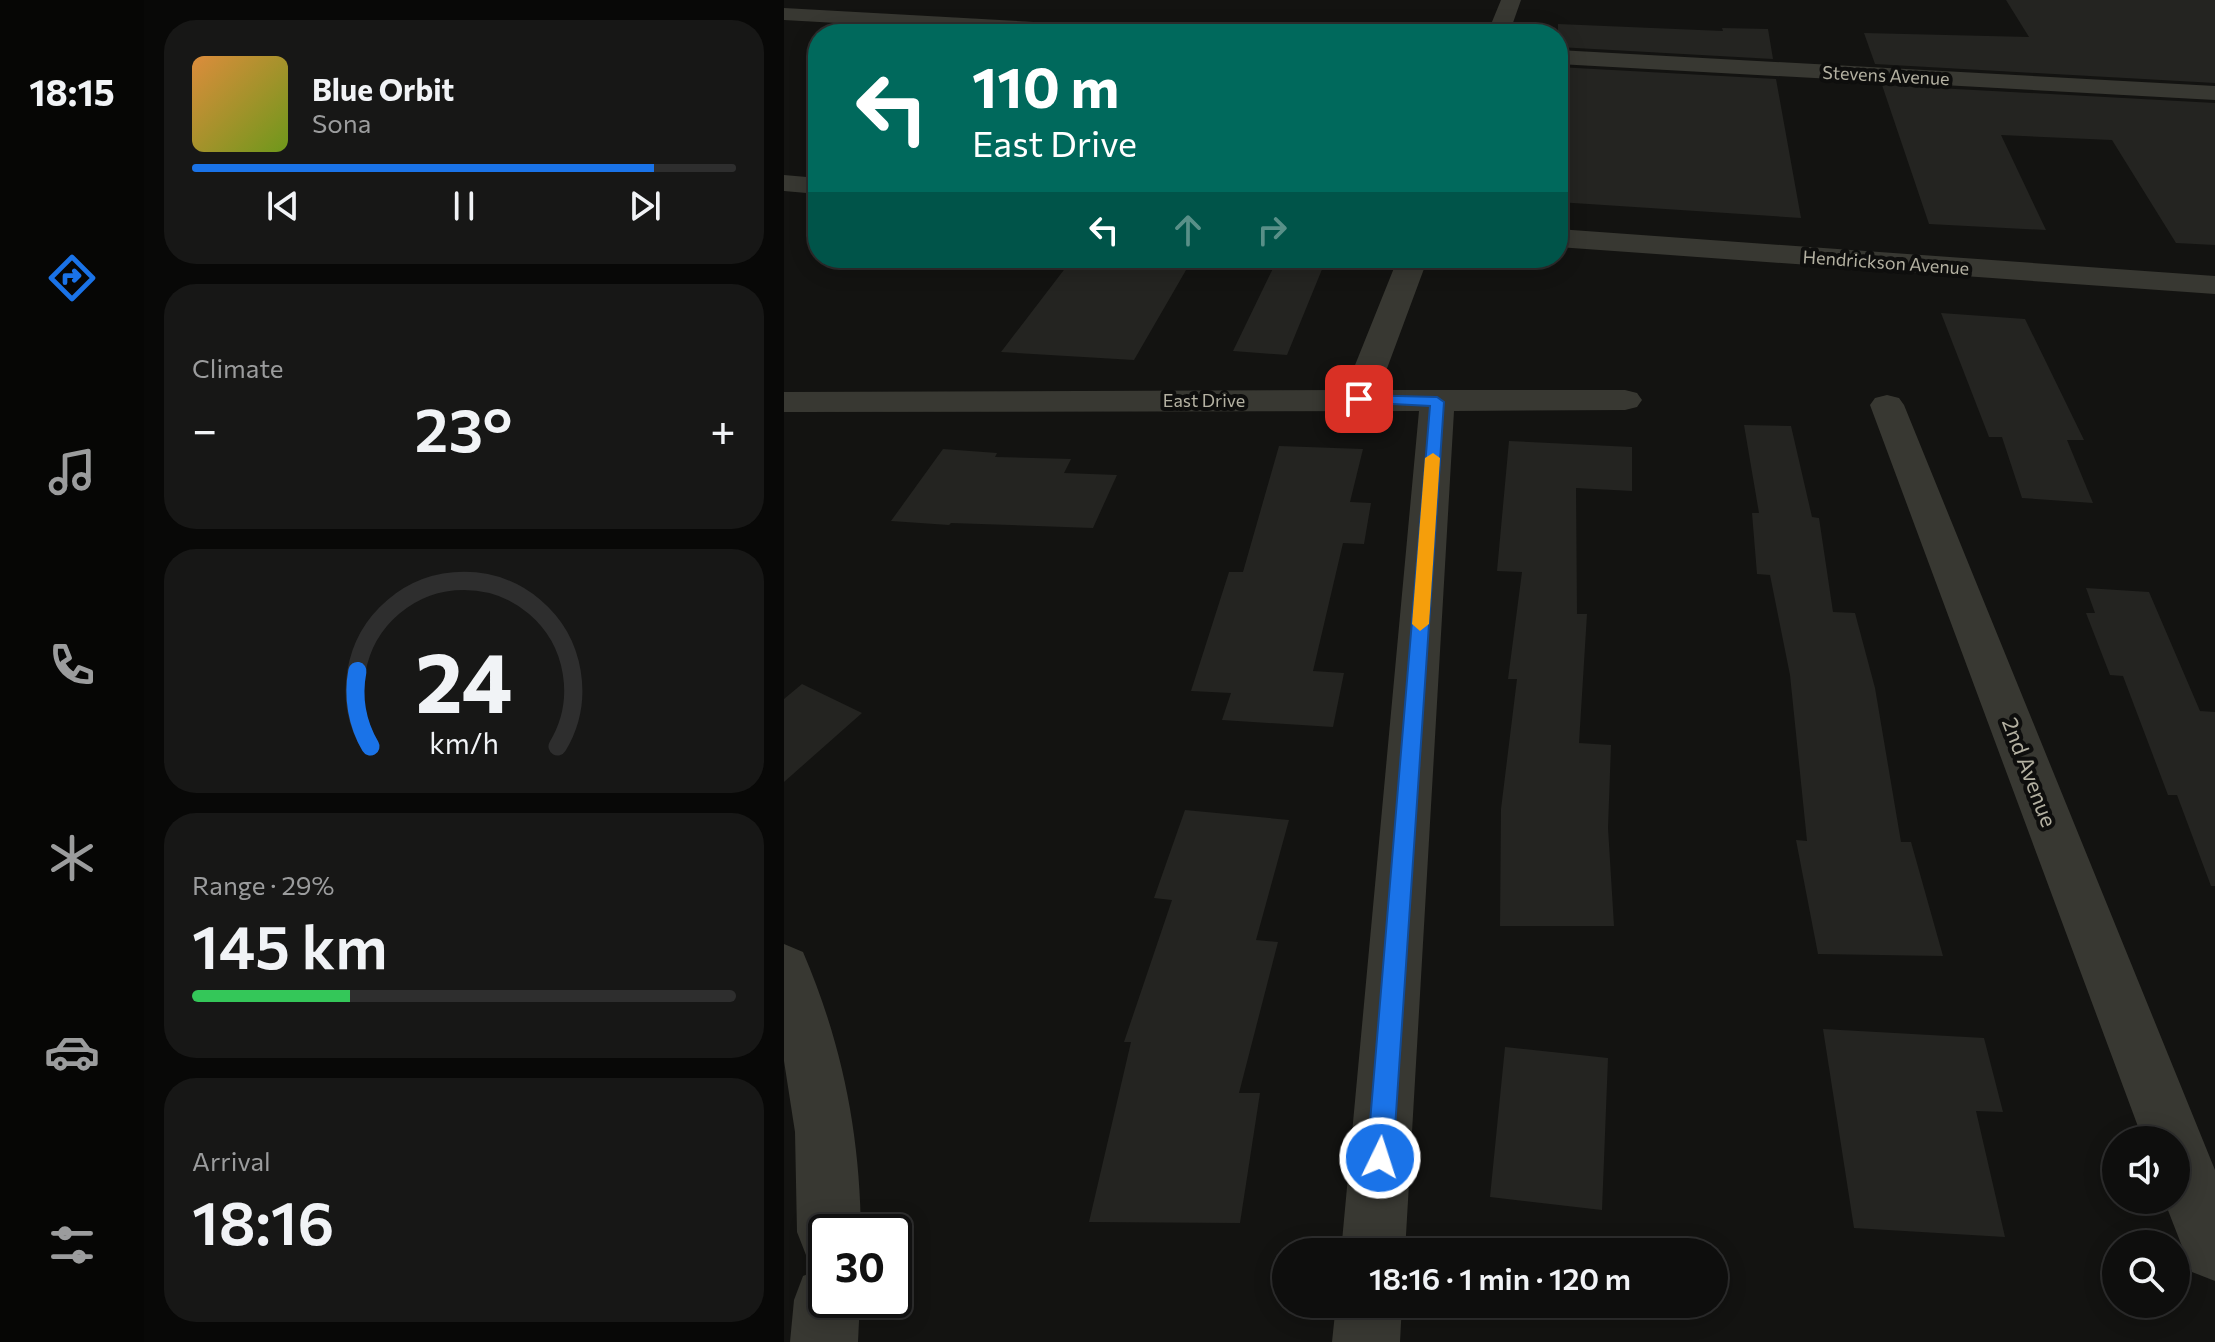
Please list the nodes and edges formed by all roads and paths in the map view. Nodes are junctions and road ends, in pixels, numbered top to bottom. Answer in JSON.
{"nodes":[{"id":1,"x":1511,"y":0,"type":"edge"},
{"id":2,"x":784,"y":14,"type":"edge"},
{"id":3,"x":962,"y":24,"type":"edge"},
{"id":4,"x":1502,"y":24,"type":"edge"},
{"id":5,"x":1568,"y":58,"type":"edge"},
{"id":6,"x":2215,"y":93,"type":"edge"},
{"id":7,"x":784,"y":183,"type":"edge"},
{"id":8,"x":808,"y":185,"type":"edge"},
{"id":9,"x":1568,"y":239,"type":"edge"},
{"id":10,"x":1409,"y":268,"type":"edge"},
{"id":11,"x":2215,"y":285,"type":"edge"},
{"id":12,"x":1359,"y":399,"type":"junction"},
{"id":13,"x":1625,"y":400,"type":"dead end"},
{"id":14,"x":784,"y":402,"type":"edge"},
{"id":15,"x":1437,"y":402,"type":"junction"},
{"id":16,"x":1887,"y":405,"type":"dead end"},
{"id":17,"x":784,"y":971,"type":"edge"},
{"id":18,"x":2168,"y":1126,"type":"edge"},
{"id":19,"x":2190,"y":1185,"type":"edge"},
{"id":20,"x":829,"y":1214,"type":"edge"},
{"id":21,"x":1374,"y":1238,"type":"edge"},
{"id":22,"x":2215,"y":1249,"type":"edge"},
{"id":23,"x":826,"y":1318,"type":"edge"},
{"id":24,"x":1368,"y":1318,"type":"edge"},
{"id":25,"x":824,"y":1342,"type":"edge"},
{"id":26,"x":1366,"y":1342,"type":"edge"}],
"edges":[{"from":1,"to":4,"type":"street"},
{"from":2,"to":3,"type":"street"},
{"from":5,"to":6,"type":"street","name":"Stevens Avenue"},
{"from":7,"to":8,"type":"street"},
{"from":9,"to":11,"type":"street","name":"Hendrickson Avenue"},
{"from":10,"to":12,"type":"street"},
{"from":12,"to":14,"type":"street","name":"East Drive"},
{"from":12,"to":15,"type":"street","name":"East Drive"},
{"from":13,"to":15,"type":"street","name":"East Drive"},
{"from":15,"to":21,"type":"street"},
{"from":16,"to":18,"type":"street","name":"2nd Avenue"},
{"from":17,"to":20,"type":"street"},
{"from":19,"to":22,"type":"street"},
{"from":23,"to":25,"type":"street"},
{"from":24,"to":26,"type":"street"}]}
